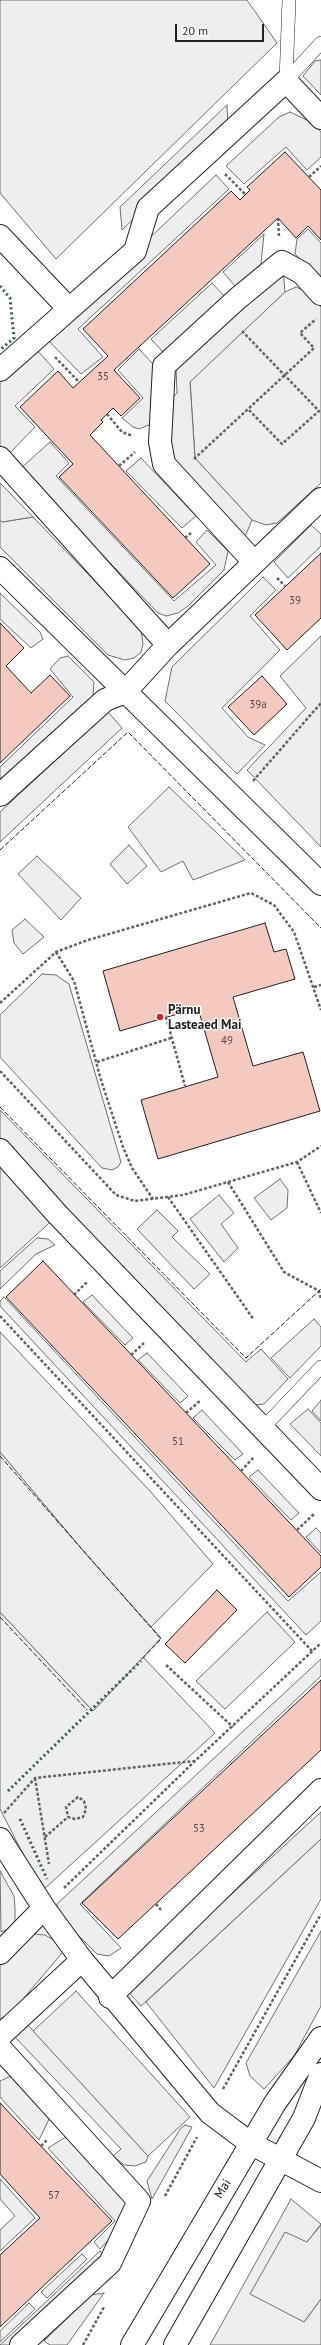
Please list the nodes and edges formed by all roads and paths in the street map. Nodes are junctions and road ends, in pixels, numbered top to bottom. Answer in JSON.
{"nodes":[{"id":1,"x":289,"y":0,"type":"edge"},
{"id":2,"x":321,"y":43,"type":"edge"},
{"id":3,"x":286,"y":81,"type":"junction"},
{"id":4,"x":321,"y":118,"type":"edge"},
{"id":5,"x":321,"y":166,"type":"edge"},
{"id":6,"x":309,"y":177,"type":"dead end"},
{"id":7,"x":0,"y":236,"type":"edge"},
{"id":8,"x":321,"y":294,"type":"edge"},
{"id":9,"x":69,"y":309,"type":"junction"},
{"id":10,"x":223,"y":312,"type":"junction"},
{"id":11,"x":321,"y":315,"type":"edge"},
{"id":12,"x":36,"y":338,"type":"junction"},
{"id":13,"x":0,"y":370,"type":"edge"},
{"id":14,"x":284,"y":375,"type":"junction"},
{"id":15,"x":80,"y":382,"type":"dead end"},
{"id":16,"x":248,"y":409,"type":"junction"},
{"id":17,"x":107,"y":414,"type":"dead end"},
{"id":18,"x":134,"y":437,"type":"dead end"},
{"id":19,"x":0,"y":458,"type":"edge"},
{"id":20,"x":195,"y":458,"type":"dead end"},
{"id":21,"x":321,"y":499,"type":"edge"},
{"id":22,"x":254,"y":562,"type":"junction"},
{"id":23,"x":0,"y":568,"type":"edge"},
{"id":24,"x":168,"y":645,"type":"junction"},
{"id":25,"x":125,"y":692,"type":"junction"},
{"id":26,"x":321,"y":704,"type":"edge"},
{"id":27,"x":0,"y":795,"type":"edge"},
{"id":28,"x":236,"y":801,"type":"junction"},
{"id":29,"x":321,"y":884,"type":"edge"},
{"id":30,"x":56,"y":952,"type":"junction"},
{"id":31,"x":321,"y":985,"type":"edge"},
{"id":32,"x":314,"y":987,"type":"junction"},
{"id":33,"x":0,"y":1003,"type":"edge"},
{"id":34,"x":321,"y":1010,"type":"edge"},
{"id":35,"x":166,"y":1017,"type":"dead end"},
{"id":36,"x":172,"y":1038,"type":"junction"},
{"id":37,"x":97,"y":1062,"type":"junction"},
{"id":38,"x":0,"y":1071,"type":"edge"},
{"id":39,"x":185,"y":1086,"type":"dead end"},
{"id":40,"x":321,"y":1146,"type":"edge"},
{"id":41,"x":0,"y":1150,"type":"edge"},
{"id":42,"x":297,"y":1162,"type":"junction"},
{"id":43,"x":228,"y":1182,"type":"junction"},
{"id":44,"x":168,"y":1197,"type":"junction"},
{"id":45,"x":153,"y":1199,"type":"junction"},
{"id":46,"x":321,"y":1213,"type":"edge"},
{"id":47,"x":90,"y":1279,"type":"dead end"},
{"id":48,"x":74,"y":1294,"type":"dead end"},
{"id":49,"x":321,"y":1299,"type":"edge"},
{"id":50,"x":0,"y":1316,"type":"edge"},
{"id":51,"x":254,"y":1320,"type":"dead end"},
{"id":52,"x":148,"y":1340,"type":"dead end"},
{"id":53,"x":131,"y":1355,"type":"dead end"},
{"id":54,"x":321,"y":1367,"type":"edge"},
{"id":55,"x":203,"y":1398,"type":"dead end"},
{"id":56,"x":186,"y":1414,"type":"dead end"},
{"id":57,"x":263,"y":1428,"type":"junction"},
{"id":58,"x":257,"y":1454,"type":"dead end"},
{"id":59,"x":241,"y":1471,"type":"dead end"},
{"id":60,"x":321,"y":1489,"type":"edge"},
{"id":61,"x":315,"y":1514,"type":"dead end"},
{"id":62,"x":297,"y":1530,"type":"dead end"},
{"id":63,"x":321,"y":1643,"type":"edge"},
{"id":64,"x":312,"y":1651,"type":"junction"},
{"id":65,"x":166,"y":1665,"type":"dead end"},
{"id":66,"x":233,"y":1727,"type":"junction"},
{"id":67,"x":195,"y":1761,"type":"junction"},
{"id":68,"x":35,"y":1778,"type":"junction"},
{"id":69,"x":321,"y":1790,"type":"edge"},
{"id":70,"x":68,"y":1817,"type":"junction"},
{"id":71,"x":0,"y":1818,"type":"edge"},
{"id":72,"x":44,"y":1837,"type":"junction"},
{"id":73,"x":0,"y":1839,"type":"edge"},
{"id":74,"x":49,"y":1867,"type":"dead end"},
{"id":75,"x":44,"y":1908,"type":"junction"},
{"id":76,"x":0,"y":1953,"type":"edge"},
{"id":77,"x":82,"y":1960,"type":"junction"},
{"id":78,"x":110,"y":1996,"type":"junction"},
{"id":79,"x":0,"y":2036,"type":"edge"},
{"id":80,"x":321,"y":2038,"type":"edge"},
{"id":81,"x":0,"y":2048,"type":"edge"},
{"id":82,"x":321,"y":2074,"type":"edge"},
{"id":83,"x":250,"y":2144,"type":"junction"},
{"id":84,"x":281,"y":2160,"type":"junction"},
{"id":85,"x":321,"y":2181,"type":"edge"},
{"id":86,"x":21,"y":2345,"type":"edge"},
{"id":87,"x":132,"y":2345,"type":"edge"},
{"id":88,"x":175,"y":2345,"type":"edge"}],
"edges":[{"from":1,"to":3,"type":"lane"},
{"from":2,"to":3,"type":"lane"},
{"from":3,"to":4,"type":"street"},
{"from":3,"to":9,"type":"street"},
{"from":5,"to":6,"type":"path"},
{"from":7,"to":9,"type":"street"},
{"from":8,"to":10,"type":"street"},
{"from":9,"to":12,"type":"street"},
{"from":10,"to":14,"type":"path"},
{"from":10,"to":22,"type":"street"},
{"from":11,"to":14,"type":"path"},
{"from":12,"to":13,"type":"street"},
{"from":12,"to":15,"type":"path"},
{"from":14,"to":16,"type":"path"},
{"from":14,"to":16,"type":"path"},
{"from":16,"to":20,"type":"path"},
{"from":17,"to":18,"type":"path"},
{"from":19,"to":24,"type":"street"},
{"from":21,"to":22,"type":"street"},
{"from":22,"to":24,"type":"street"},
{"from":23,"to":25,"type":"street"},
{"from":24,"to":25,"type":"street"},
{"from":25,"to":27,"type":"street"},
{"from":25,"to":28,"type":"street"},
{"from":26,"to":28,"type":"path"},
{"from":28,"to":29,"type":"street"},
{"from":30,"to":32,"type":"path"},
{"from":30,"to":33,"type":"path"},
{"from":30,"to":37,"type":"path"},
{"from":31,"to":32,"type":"path"},
{"from":32,"to":34,"type":"path"},
{"from":35,"to":36,"type":"path"},
{"from":36,"to":37,"type":"path"},
{"from":36,"to":39,"type":"path"},
{"from":37,"to":45,"type":"path"},
{"from":38,"to":45,"type":"path"},
{"from":40,"to":42,"type":"path"},
{"from":41,"to":57,"type":"street"},
{"from":42,"to":43,"type":"path"},
{"from":42,"to":46,"type":"path"},
{"from":43,"to":44,"type":"path"},
{"from":43,"to":49,"type":"path"},
{"from":44,"to":45,"type":"path"},
{"from":44,"to":51,"type":"path"},
{"from":47,"to":48,"type":"path"},
{"from":50,"to":64,"type":"path"},
{"from":52,"to":53,"type":"path"},
{"from":54,"to":57,"type":"lane"},
{"from":55,"to":56,"type":"path"},
{"from":57,"to":60,"type":"street"},
{"from":58,"to":59,"type":"path"},
{"from":61,"to":62,"type":"path"},
{"from":63,"to":64,"type":"path"},
{"from":64,"to":66,"type":"path"},
{"from":65,"to":66,"type":"path"},
{"from":66,"to":67,"type":"path"},
{"from":67,"to":68,"type":"path"},
{"from":67,"to":75,"type":"path"},
{"from":68,"to":71,"type":"path"},
{"from":68,"to":72,"type":"path"},
{"from":69,"to":78,"type":"street"},
{"from":70,"to":70,"type":"path"},
{"from":70,"to":72,"type":"path"},
{"from":72,"to":74,"type":"path"},
{"from":73,"to":75,"type":"street"},
{"from":75,"to":76,"type":"street"},
{"from":75,"to":77,"type":"street"},
{"from":77,"to":78,"type":"street"},
{"from":77,"to":79,"type":"street"},
{"from":78,"to":83,"type":"street"},
{"from":80,"to":83,"type":"street","name":"Mai"},
{"from":81,"to":86,"type":"street"},
{"from":82,"to":84,"type":"street"},
{"from":83,"to":84,"type":"street"},
{"from":83,"to":87,"type":"street","name":"Mai"},
{"from":84,"to":85,"type":"street"},
{"from":84,"to":88,"type":"street"}]}
